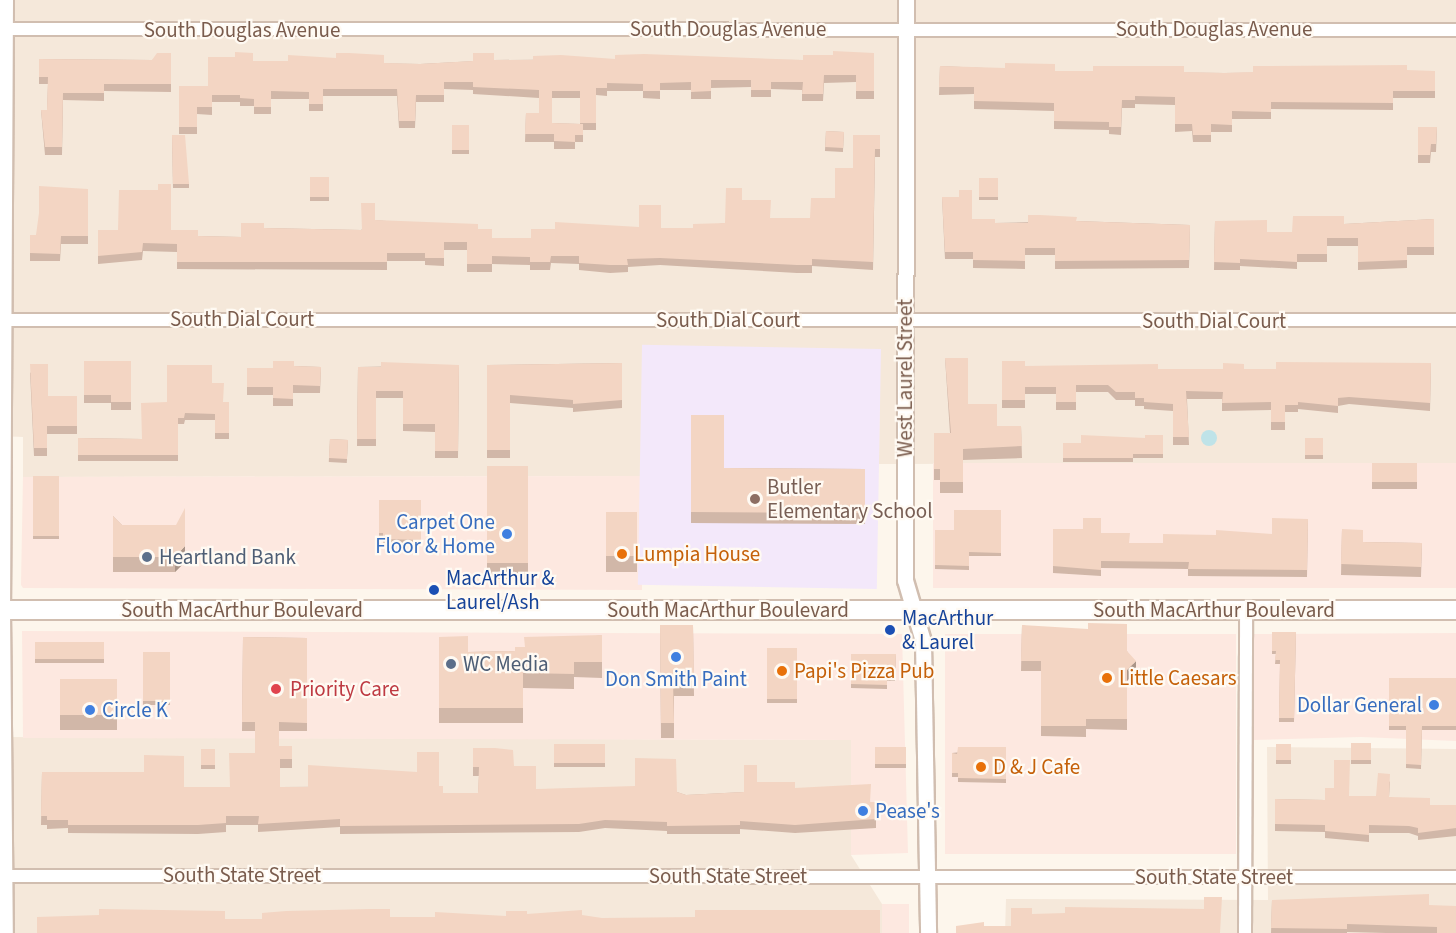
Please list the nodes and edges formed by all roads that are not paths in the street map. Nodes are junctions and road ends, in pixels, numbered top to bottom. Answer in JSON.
{"nodes":[{"id":1,"x":5,"y":0,"type":"edge"},
{"id":2,"x":906,"y":0,"type":"edge"},
{"id":3,"x":3,"y":29,"type":"edge"},
{"id":4,"x":906,"y":29,"type":"junction"},
{"id":5,"x":1456,"y":30,"type":"edge"},
{"id":6,"x":2,"y":320,"type":"edge"},
{"id":7,"x":1456,"y":320,"type":"edge"},
{"id":8,"x":905,"y":321,"type":"junction"},
{"id":9,"x":1,"y":610,"type":"edge"},
{"id":10,"x":1246,"y":610,"type":"junction"},
{"id":11,"x":1456,"y":610,"type":"edge"},
{"id":12,"x":915,"y":611,"type":"junction"},
{"id":13,"x":2,"y":876,"type":"edge"},
{"id":14,"x":927,"y":876,"type":"junction"},
{"id":15,"x":1245,"y":876,"type":"junction"},
{"id":16,"x":1456,"y":877,"type":"edge"},
{"id":17,"x":5,"y":933,"type":"edge"},
{"id":18,"x":928,"y":933,"type":"edge"},
{"id":19,"x":1245,"y":933,"type":"edge"}],
"edges":[{"from":1,"to":3,"type":"street"},
{"from":2,"to":4,"type":"street","name":"West Laurel Street"},
{"from":3,"to":4,"type":"street","name":"South Douglas Avenue"},
{"from":3,"to":6,"type":"street"},
{"from":4,"to":5,"type":"street","name":"South Douglas Avenue"},
{"from":4,"to":8,"type":"street","name":"West Laurel Street"},
{"from":6,"to":8,"type":"street","name":"South Dial Court"},
{"from":6,"to":9,"type":"street"},
{"from":7,"to":8,"type":"street","name":"South Dial Court"},
{"from":8,"to":12,"type":"street","name":"West Laurel Street"},
{"from":9,"to":12,"type":"main road","name":"South MacArthur Boulevard"},
{"from":9,"to":13,"type":"street"},
{"from":10,"to":11,"type":"main road","name":"South MacArthur Boulevard"},
{"from":10,"to":12,"type":"main road","name":"South MacArthur Boulevard"},
{"from":10,"to":15,"type":"street"},
{"from":12,"to":14,"type":"street","name":"West Laurel Street"},
{"from":13,"to":14,"type":"street","name":"South State Street"},
{"from":13,"to":17,"type":"street"},
{"from":14,"to":15,"type":"street","name":"South State Street"},
{"from":14,"to":18,"type":"street","name":"West Laurel Street"},
{"from":15,"to":16,"type":"street","name":"South State Street"},
{"from":15,"to":19,"type":"street"}]}
